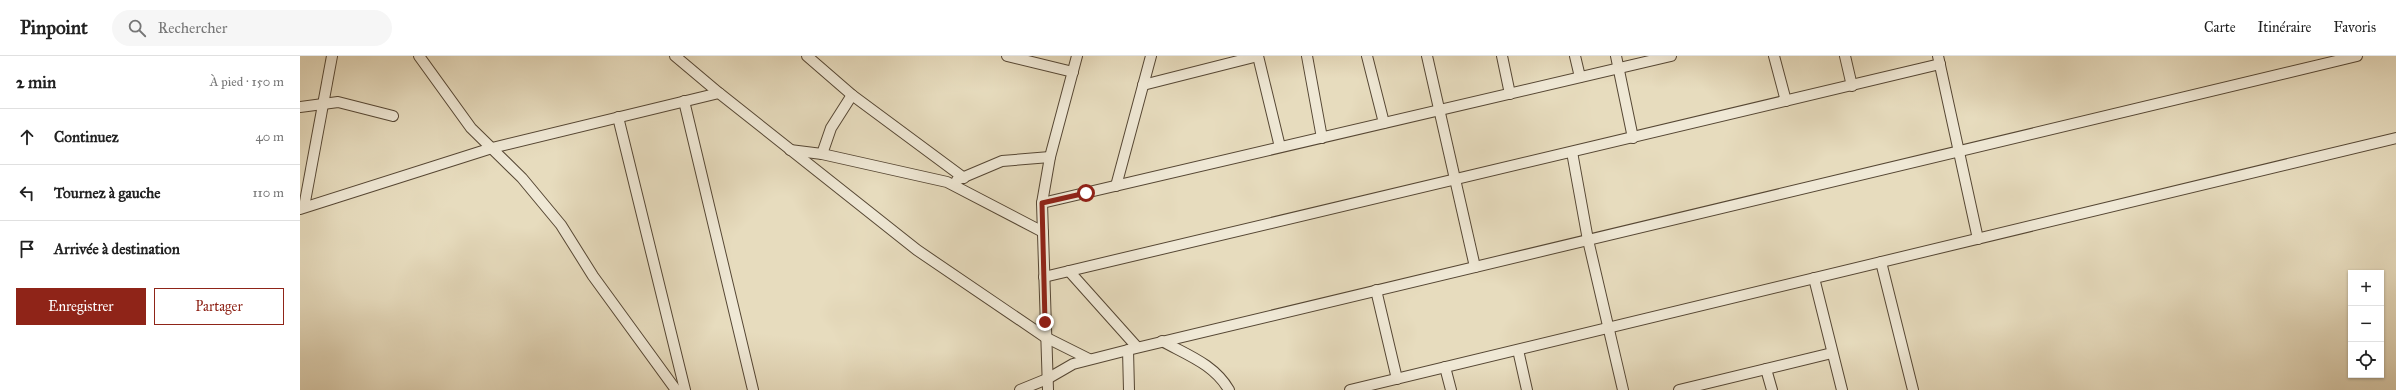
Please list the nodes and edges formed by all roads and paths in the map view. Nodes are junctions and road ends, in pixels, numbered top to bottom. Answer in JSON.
{"nodes":[{"id":1,"x":332,"y":56,"type":"edge"},
{"id":2,"x":419,"y":56,"type":"edge"},
{"id":3,"x":675,"y":56,"type":"edge"},
{"id":4,"x":807,"y":56,"type":"edge"},
{"id":5,"x":1007,"y":56,"type":"edge"},
{"id":6,"x":1077,"y":56,"type":"edge"},
{"id":7,"x":1151,"y":56,"type":"edge"},
{"id":8,"x":1258,"y":56,"type":"edge"},
{"id":9,"x":1307,"y":56,"type":"edge"},
{"id":10,"x":1366,"y":56,"type":"edge"},
{"id":11,"x":1427,"y":56,"type":"edge"},
{"id":12,"x":1502,"y":56,"type":"edge"},
{"id":13,"x":1575,"y":56,"type":"edge"},
{"id":14,"x":1616,"y":56,"type":"edge"},
{"id":15,"x":1671,"y":56,"type":"edge"},
{"id":16,"x":1774,"y":56,"type":"edge"},
{"id":17,"x":1845,"y":56,"type":"edge"},
{"id":18,"x":2357,"y":56,"type":"edge"},
{"id":19,"x":1939,"y":60,"type":"edge"},
{"id":20,"x":1618,"y":68,"type":"junction"},
{"id":21,"x":1073,"y":72,"type":"junction"},
{"id":22,"x":1580,"y":77,"type":"junction"},
{"id":23,"x":1143,"y":85,"type":"junction"},
{"id":24,"x":1852,"y":86,"type":"junction"},
{"id":25,"x":719,"y":93,"type":"junction"},
{"id":26,"x":1510,"y":94,"type":"junction"},
{"id":27,"x":852,"y":95,"type":"junction"},
{"id":28,"x":1786,"y":101,"type":"junction"},
{"id":29,"x":684,"y":102,"type":"junction"},
{"id":30,"x":323,"y":104,"type":"junction"},
{"id":31,"x":300,"y":107,"type":"edge"},
{"id":32,"x":1439,"y":110,"type":"junction"},
{"id":33,"x":393,"y":116,"type":"dead end"},
{"id":34,"x":618,"y":117,"type":"junction"},
{"id":35,"x":1384,"y":123,"type":"junction"},
{"id":36,"x":1322,"y":138,"type":"junction"},
{"id":37,"x":1633,"y":138,"type":"junction"},
{"id":38,"x":2396,"y":138,"type":"edge"},
{"id":39,"x":492,"y":148,"type":"junction"},
{"id":40,"x":1280,"y":148,"type":"junction"},
{"id":41,"x":790,"y":150,"type":"junction"},
{"id":42,"x":1959,"y":151,"type":"junction"},
{"id":43,"x":1572,"y":152,"type":"junction"},
{"id":44,"x":822,"y":154,"type":"junction"},
{"id":45,"x":1050,"y":157,"type":"junction"},
{"id":46,"x":964,"y":178,"type":"junction"},
{"id":47,"x":1455,"y":180,"type":"junction"},
{"id":48,"x":947,"y":182,"type":"junction"},
{"id":49,"x":1116,"y":186,"type":"junction"},
{"id":50,"x":1042,"y":203,"type":"junction"},
{"id":51,"x":302,"y":208,"type":"edge"},
{"id":52,"x":1043,"y":232,"type":"junction"},
{"id":53,"x":1978,"y":239,"type":"junction"},
{"id":54,"x":1588,"y":240,"type":"junction"},
{"id":55,"x":1881,"y":262,"type":"junction"},
{"id":56,"x":1475,"y":267,"type":"junction"},
{"id":57,"x":1069,"y":271,"type":"junction"},
{"id":58,"x":1044,"y":277,"type":"junction"},
{"id":59,"x":1814,"y":278,"type":"junction"},
{"id":60,"x":1376,"y":290,"type":"junction"},
{"id":61,"x":1608,"y":328,"type":"junction"},
{"id":62,"x":1046,"y":337,"type":"junction"},
{"id":63,"x":1162,"y":341,"type":"junction"},
{"id":64,"x":1132,"y":348,"type":"junction"},
{"id":65,"x":1518,"y":350,"type":"junction"},
{"id":66,"x":1832,"y":353,"type":"junction"},
{"id":67,"x":1089,"y":360,"type":"junction"},
{"id":68,"x":1445,"y":367,"type":"junction"},
{"id":69,"x":1766,"y":369,"type":"junction"},
{"id":70,"x":1047,"y":379,"type":"junction"},
{"id":71,"x":1397,"y":379,"type":"junction"},
{"id":72,"x":676,"y":390,"type":"edge"},
{"id":73,"x":685,"y":390,"type":"edge"},
{"id":74,"x":753,"y":390,"type":"edge"},
{"id":75,"x":1020,"y":390,"type":"edge"},
{"id":76,"x":1048,"y":390,"type":"edge"},
{"id":77,"x":1129,"y":390,"type":"edge"},
{"id":78,"x":1229,"y":390,"type":"edge"},
{"id":79,"x":1350,"y":390,"type":"edge"},
{"id":80,"x":1451,"y":390,"type":"edge"},
{"id":81,"x":1526,"y":390,"type":"edge"},
{"id":82,"x":1623,"y":390,"type":"edge"},
{"id":83,"x":1679,"y":390,"type":"edge"},
{"id":84,"x":1772,"y":390,"type":"edge"},
{"id":85,"x":1842,"y":390,"type":"edge"},
{"id":86,"x":1913,"y":390,"type":"edge"}],
"edges":[{"from":1,"to":30,"type":"street"},
{"from":2,"to":39,"type":"street"},
{"from":3,"to":25,"type":"street"},
{"from":4,"to":27,"type":"street"},
{"from":5,"to":21,"type":"street"},
{"from":6,"to":21,"type":"street"},
{"from":7,"to":23,"type":"street"},
{"from":8,"to":23,"type":"street"},
{"from":8,"to":40,"type":"street"},
{"from":9,"to":36,"type":"street"},
{"from":10,"to":35,"type":"street"},
{"from":11,"to":32,"type":"street"},
{"from":12,"to":26,"type":"street"},
{"from":13,"to":22,"type":"street"},
{"from":14,"to":20,"type":"street"},
{"from":15,"to":20,"type":"street"},
{"from":16,"to":28,"type":"street"},
{"from":17,"to":24,"type":"street"},
{"from":18,"to":42,"type":"street"},
{"from":19,"to":24,"type":"street"},
{"from":19,"to":42,"type":"street"},
{"from":20,"to":22,"type":"street"},
{"from":20,"to":37,"type":"street"},
{"from":21,"to":45,"type":"street"},
{"from":22,"to":26,"type":"street"},
{"from":23,"to":49,"type":"street"},
{"from":24,"to":28,"type":"street"},
{"from":25,"to":29,"type":"street"},
{"from":25,"to":41,"type":"street"},
{"from":26,"to":32,"type":"street"},
{"from":27,"to":44,"type":"street"},
{"from":27,"to":46,"type":"street"},
{"from":28,"to":37,"type":"street"},
{"from":29,"to":34,"type":"street"},
{"from":29,"to":74,"type":"street"},
{"from":30,"to":31,"type":"street"},
{"from":30,"to":33,"type":"street"},
{"from":30,"to":51,"type":"street"},
{"from":32,"to":35,"type":"street"},
{"from":32,"to":47,"type":"street"},
{"from":34,"to":39,"type":"street"},
{"from":34,"to":73,"type":"street"},
{"from":35,"to":36,"type":"street"},
{"from":36,"to":40,"type":"street"},
{"from":37,"to":43,"type":"street"},
{"from":38,"to":53,"type":"street"},
{"from":39,"to":51,"type":"street"},
{"from":39,"to":72,"type":"street"},
{"from":40,"to":49,"type":"street"},
{"from":41,"to":44,"type":"street"},
{"from":41,"to":62,"type":"street"},
{"from":42,"to":53,"type":"street"},
{"from":42,"to":54,"type":"street"},
{"from":43,"to":47,"type":"street"},
{"from":43,"to":54,"type":"street"},
{"from":44,"to":48,"type":"street"},
{"from":45,"to":46,"type":"street"},
{"from":45,"to":50,"type":"street"},
{"from":46,"to":48,"type":"street"},
{"from":47,"to":56,"type":"street"},
{"from":47,"to":57,"type":"street"},
{"from":48,"to":52,"type":"street"},
{"from":49,"to":50,"type":"street"},
{"from":50,"to":52,"type":"street"},
{"from":52,"to":58,"type":"street"},
{"from":53,"to":55,"type":"street"},
{"from":54,"to":56,"type":"street"},
{"from":54,"to":61,"type":"street"},
{"from":55,"to":59,"type":"street"},
{"from":55,"to":86,"type":"street"},
{"from":56,"to":60,"type":"street"},
{"from":57,"to":58,"type":"street"},
{"from":57,"to":64,"type":"street"},
{"from":58,"to":62,"type":"street"},
{"from":59,"to":61,"type":"street"},
{"from":59,"to":66,"type":"street"},
{"from":60,"to":63,"type":"street"},
{"from":60,"to":71,"type":"street"},
{"from":61,"to":65,"type":"street"},
{"from":61,"to":82,"type":"street"},
{"from":62,"to":67,"type":"street"},
{"from":62,"to":70,"type":"street"},
{"from":63,"to":64,"type":"street"},
{"from":63,"to":78,"type":"street"},
{"from":64,"to":67,"type":"street"},
{"from":64,"to":77,"type":"street"},
{"from":65,"to":68,"type":"street"},
{"from":65,"to":81,"type":"street"},
{"from":66,"to":69,"type":"street"},
{"from":66,"to":85,"type":"street"},
{"from":67,"to":70,"type":"street"},
{"from":68,"to":71,"type":"street"},
{"from":68,"to":80,"type":"street"},
{"from":69,"to":83,"type":"street"},
{"from":69,"to":84,"type":"street"},
{"from":70,"to":75,"type":"street"},
{"from":70,"to":76,"type":"street"},
{"from":71,"to":79,"type":"street"}]}
